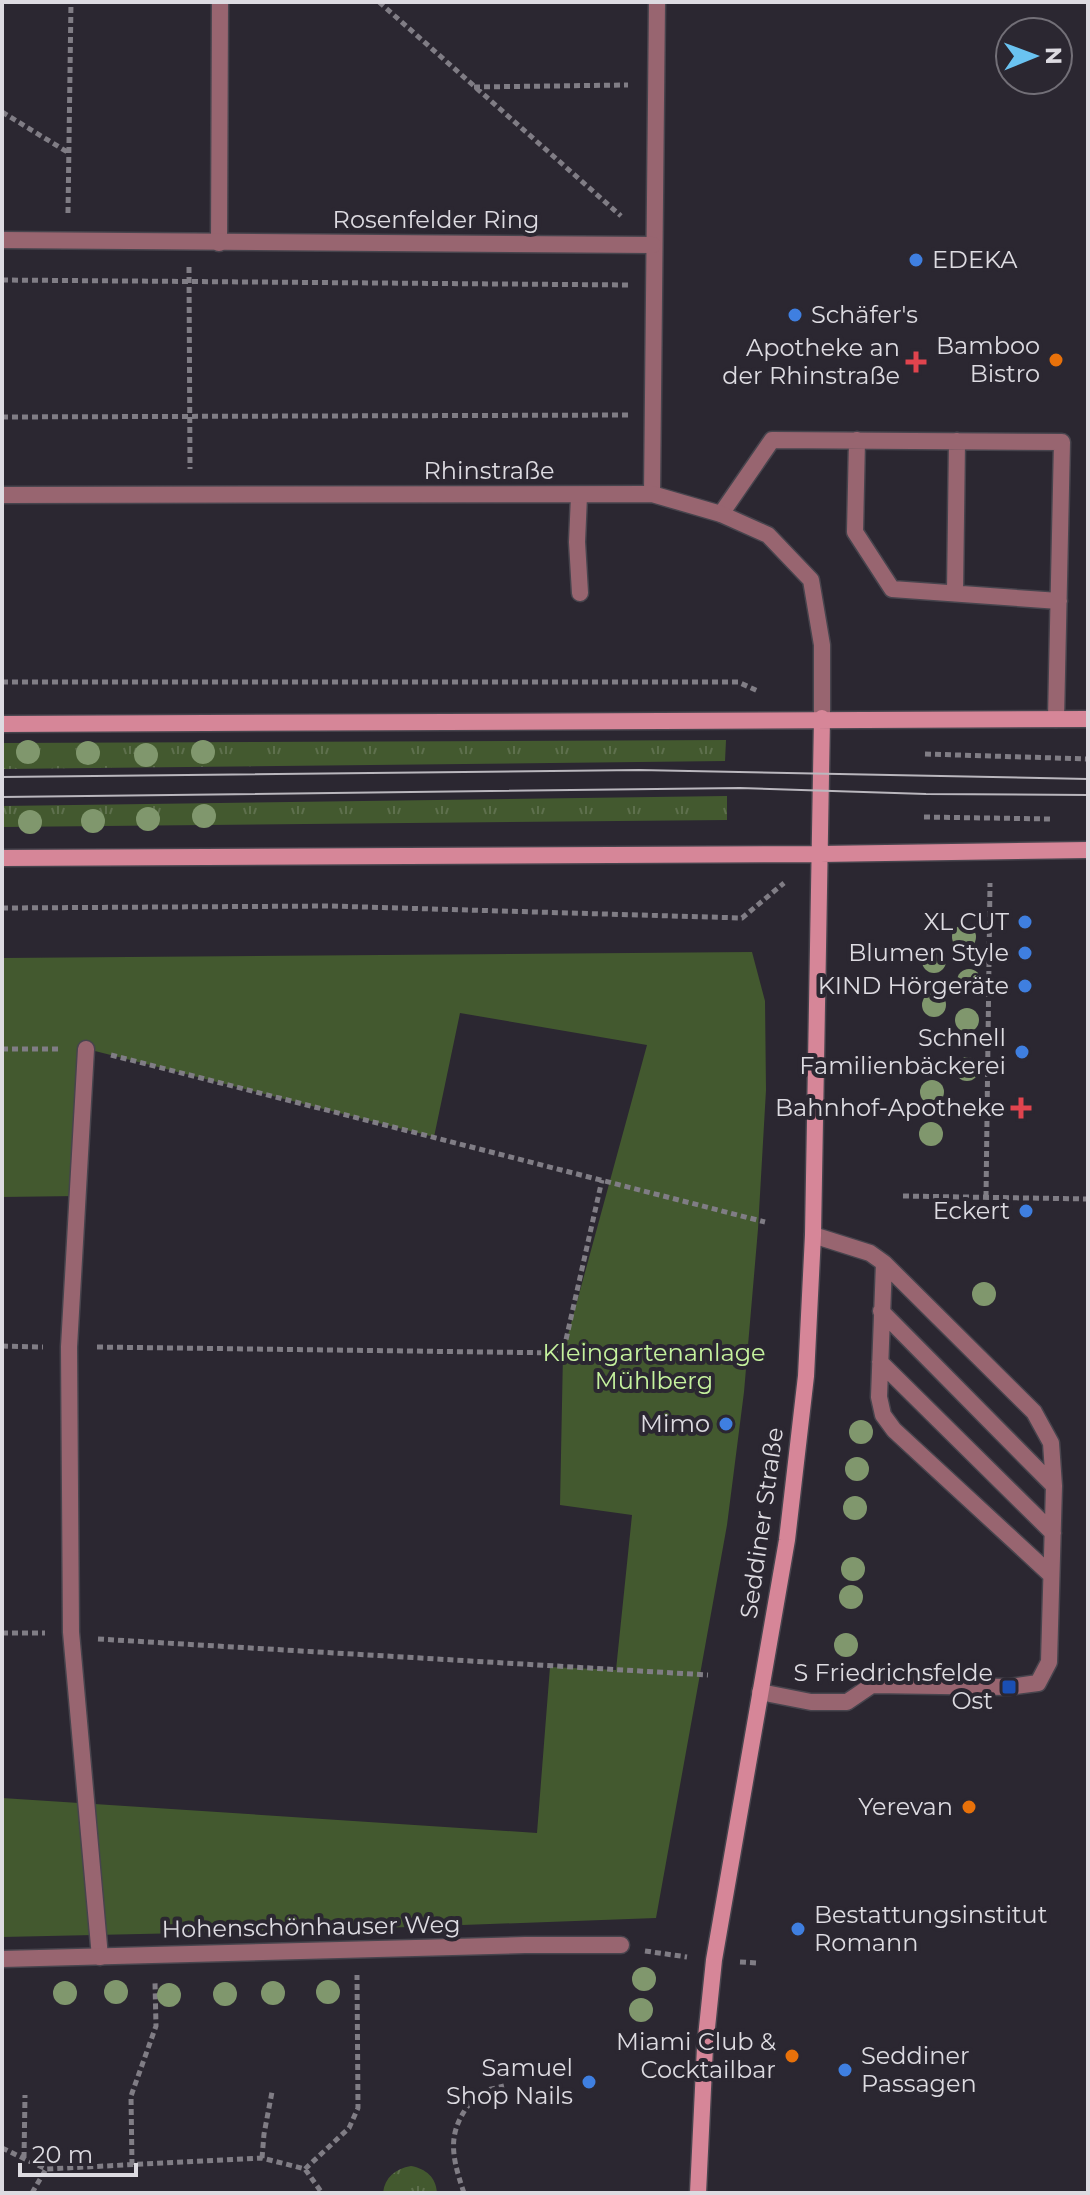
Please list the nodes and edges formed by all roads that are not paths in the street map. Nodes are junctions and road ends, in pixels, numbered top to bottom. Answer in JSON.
{"nodes":[{"id":1,"x":220,"y":2,"type":"edge"},
{"id":2,"x":657,"y":2,"type":"edge"},
{"id":3,"x":2,"y":240,"type":"edge"},
{"id":4,"x":219,"y":243,"type":"junction"},
{"id":5,"x":653,"y":245,"type":"junction"},
{"id":6,"x":857,"y":440,"type":"junction"},
{"id":7,"x":957,"y":441,"type":"junction"},
{"id":8,"x":652,"y":494,"type":"junction"},
{"id":9,"x":2,"y":495,"type":"edge"},
{"id":10,"x":579,"y":496,"type":"junction"},
{"id":11,"x":721,"y":514,"type":"junction"},
{"id":12,"x":580,"y":593,"type":"dead end"},
{"id":13,"x":955,"y":593,"type":"junction"},
{"id":14,"x":1059,"y":601,"type":"junction"},
{"id":15,"x":822,"y":718,"type":"junction"},
{"id":16,"x":1056,"y":719,"type":"junction"},
{"id":17,"x":1088,"y":719,"type":"edge"},
{"id":18,"x":2,"y":724,"type":"edge"},
{"id":19,"x":1088,"y":850,"type":"edge"},
{"id":20,"x":820,"y":854,"type":"junction"},
{"id":21,"x":2,"y":858,"type":"edge"},
{"id":22,"x":86,"y":1049,"type":"road end"},
{"id":23,"x":813,"y":1235,"type":"junction"},
{"id":24,"x":884,"y":1263,"type":"junction"},
{"id":25,"x":881,"y":1311,"type":"junction"},
{"id":26,"x":880,"y":1362,"type":"junction"},
{"id":27,"x":1054,"y":1486,"type":"junction"},
{"id":28,"x":1053,"y":1533,"type":"junction"},
{"id":29,"x":1050,"y":1574,"type":"junction"},
{"id":30,"x":760,"y":1692,"type":"junction"},
{"id":31,"x":621,"y":1945,"type":"road end"},
{"id":32,"x":100,"y":1957,"type":"junction"},
{"id":33,"x":2,"y":1959,"type":"edge"},
{"id":34,"x":698,"y":2193,"type":"edge"}],
"edges":[{"from":1,"to":4,"type":"street"},
{"from":2,"to":5,"type":"street"},
{"from":3,"to":4,"type":"street","name":"Rosenfelder Ring"},
{"from":4,"to":5,"type":"street","name":"Rosenfelder Ring"},
{"from":5,"to":8,"type":"street"},
{"from":6,"to":7,"type":"street"},
{"from":6,"to":11,"type":"street"},
{"from":6,"to":13,"type":"street"},
{"from":7,"to":13,"type":"street"},
{"from":7,"to":14,"type":"street"},
{"from":8,"to":10,"type":"street","name":"Rhinstraße"},
{"from":8,"to":11,"type":"street","name":"Rhinstraße"},
{"from":9,"to":10,"type":"street","name":"Rhinstraße"},
{"from":10,"to":12,"type":"street"},
{"from":11,"to":15,"type":"street","name":"Rhinstraße"},
{"from":13,"to":14,"type":"street"},
{"from":14,"to":16,"type":"street"},
{"from":15,"to":16,"type":"main road"},
{"from":15,"to":18,"type":"main road"},
{"from":15,"to":20,"type":"main road","name":"Rhinstraße"},
{"from":16,"to":17,"type":"main road"},
{"from":19,"to":20,"type":"main road"},
{"from":20,"to":21,"type":"main road"},
{"from":20,"to":23,"type":"main road","name":"Seddiner Straße"},
{"from":22,"to":32,"type":"street"},
{"from":23,"to":24,"type":"street"},
{"from":23,"to":30,"type":"main road","name":"Seddiner Straße"},
{"from":24,"to":25,"type":"street"},
{"from":24,"to":27,"type":"street"},
{"from":25,"to":26,"type":"street"},
{"from":25,"to":27,"type":"street"},
{"from":26,"to":28,"type":"street"},
{"from":26,"to":29,"type":"street"},
{"from":27,"to":28,"type":"street"},
{"from":28,"to":29,"type":"street"},
{"from":29,"to":30,"type":"street"},
{"from":30,"to":34,"type":"main road","name":"Seddiner Straße"},
{"from":31,"to":32,"type":"street","name":"Hohenschönhauser Weg"},
{"from":32,"to":33,"type":"street","name":"Hohenschönhauser Weg"}]}
